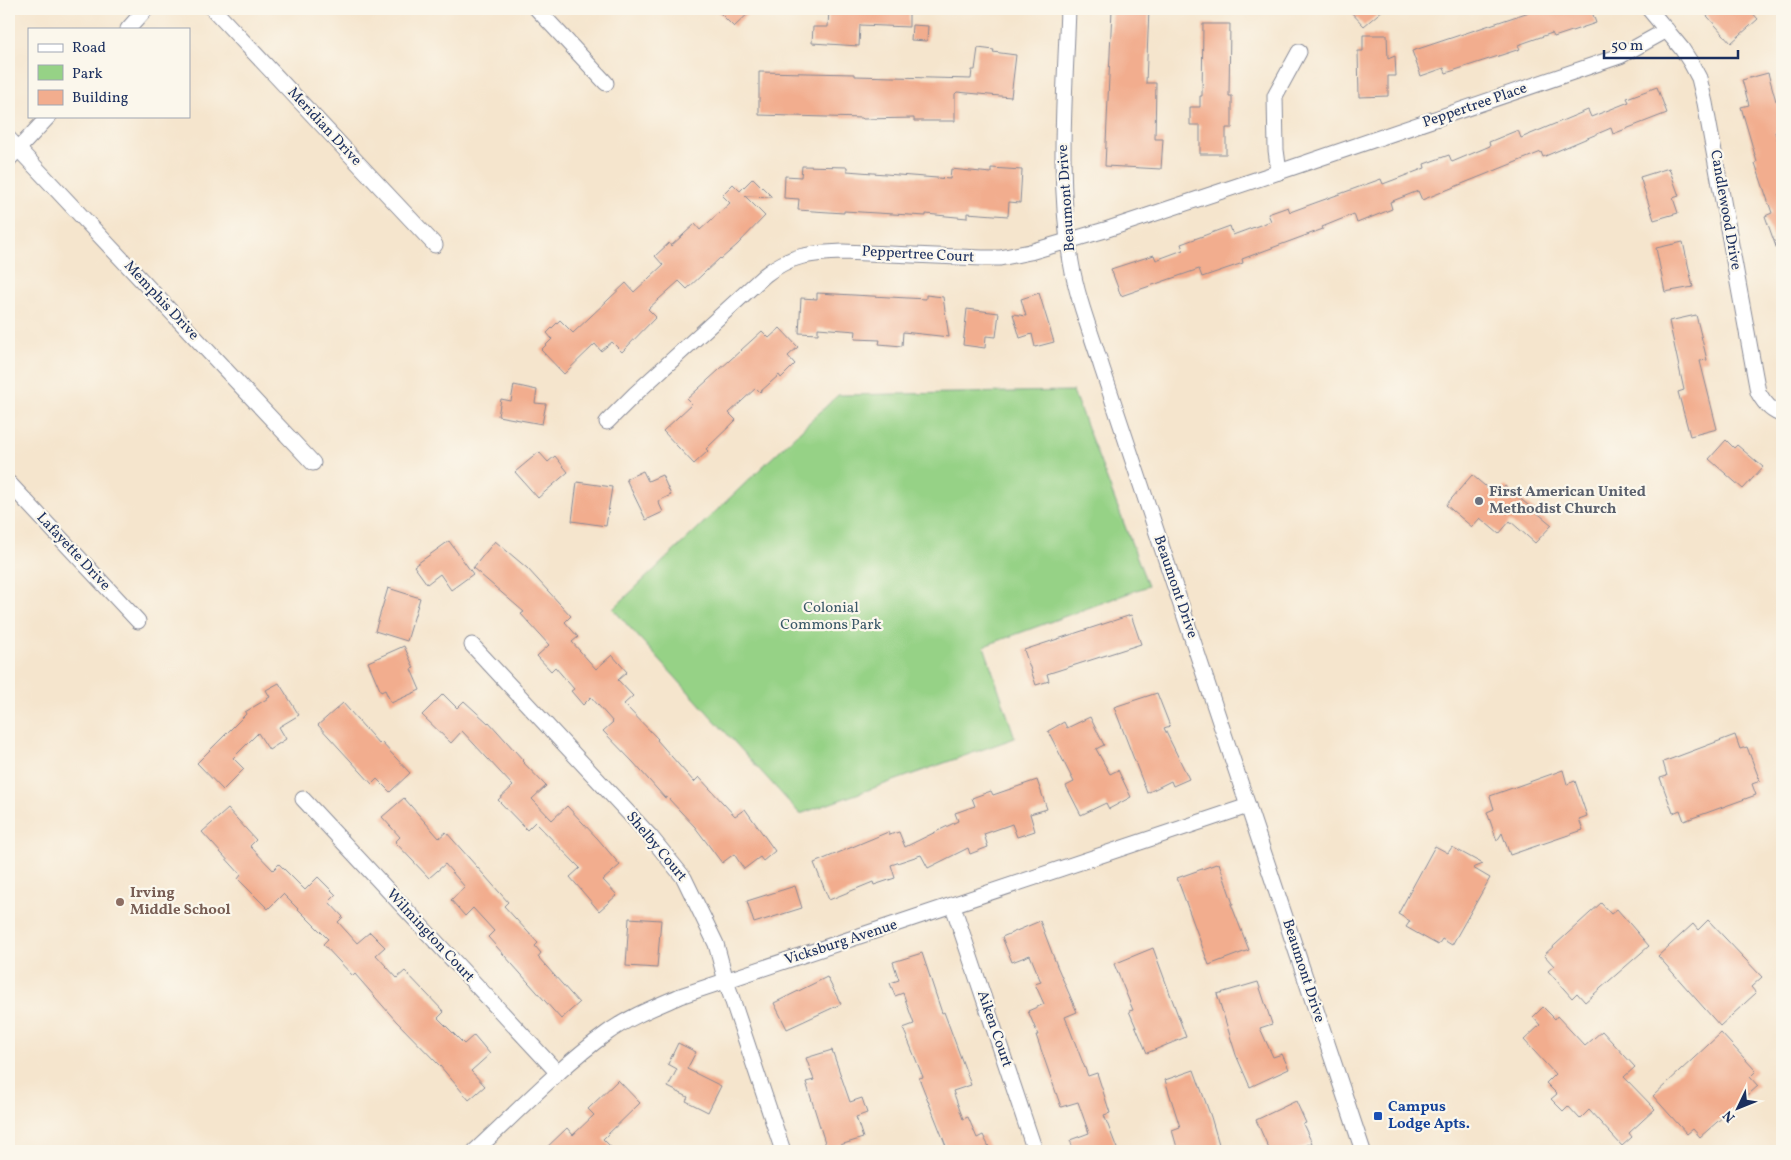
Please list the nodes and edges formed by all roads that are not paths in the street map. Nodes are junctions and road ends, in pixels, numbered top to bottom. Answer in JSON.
{"nodes":[{"id":1,"x":146,"y":9,"type":"edge"},
{"id":2,"x":213,"y":9,"type":"edge"},
{"id":3,"x":537,"y":9,"type":"edge"},
{"id":4,"x":1068,"y":9,"type":"edge"},
{"id":5,"x":1649,"y":9,"type":"edge"},
{"id":6,"x":129,"y":28,"type":"edge"},
{"id":7,"x":1667,"y":30,"type":"junction"},
{"id":8,"x":1299,"y":52,"type":"dead end"},
{"id":9,"x":606,"y":83,"type":"dead end"},
{"id":10,"x":47,"y":118,"type":"edge"},
{"id":11,"x":12,"y":149,"type":"edge"},
{"id":12,"x":1280,"y":172,"type":"junction"},
{"id":13,"x":1068,"y":240,"type":"junction"},
{"id":14,"x":435,"y":245,"type":"dead end"},
{"id":15,"x":1782,"y":414,"type":"edge"},
{"id":16,"x":607,"y":422,"type":"dead end"},
{"id":17,"x":313,"y":463,"type":"dead end"},
{"id":18,"x":9,"y":483,"type":"edge"},
{"id":19,"x":138,"y":621,"type":"dead end"},
{"id":20,"x":472,"y":645,"type":"dead end"},
{"id":21,"x":303,"y":799,"type":"dead end"},
{"id":22,"x":1248,"y":806,"type":"junction"},
{"id":23,"x":953,"y":906,"type":"junction"},
{"id":24,"x":726,"y":981,"type":"junction"},
{"id":25,"x":558,"y":1073,"type":"junction"},
{"id":26,"x":476,"y":1151,"type":"edge"},
{"id":27,"x":783,"y":1151,"type":"edge"},
{"id":28,"x":1035,"y":1151,"type":"edge"},
{"id":29,"x":1363,"y":1151,"type":"edge"}],
"edges":[{"from":1,"to":6,"type":"street"},
{"from":2,"to":14,"type":"street","name":"Meridian Drive"},
{"from":3,"to":9,"type":"street"},
{"from":4,"to":13,"type":"street","name":"Beaumont Drive"},
{"from":5,"to":7,"type":"street","name":"Candlewood Drive"},
{"from":7,"to":12,"type":"street","name":"Peppertree Place"},
{"from":7,"to":15,"type":"street","name":"Candlewood Drive"},
{"from":8,"to":12,"type":"street"},
{"from":10,"to":11,"type":"street"},
{"from":11,"to":17,"type":"street","name":"Memphis Drive"},
{"from":12,"to":13,"type":"street","name":"Peppertree Court"},
{"from":13,"to":16,"type":"street","name":"Peppertree Court"},
{"from":13,"to":22,"type":"street","name":"Beaumont Drive"},
{"from":18,"to":19,"type":"street","name":"Lafayette Drive"},
{"from":20,"to":24,"type":"street","name":"Shelby Court"},
{"from":21,"to":25,"type":"street","name":"Wilmington Court"},
{"from":22,"to":23,"type":"street","name":"Vicksburg Avenue"},
{"from":22,"to":29,"type":"street","name":"Beaumont Drive"},
{"from":23,"to":24,"type":"street","name":"Vicksburg Avenue"},
{"from":23,"to":28,"type":"street","name":"Aiken Court"},
{"from":24,"to":25,"type":"street","name":"Vicksburg Avenue"},
{"from":24,"to":27,"type":"street","name":"Shelby Court"},
{"from":25,"to":26,"type":"street","name":"Vicksburg Avenue"}]}
